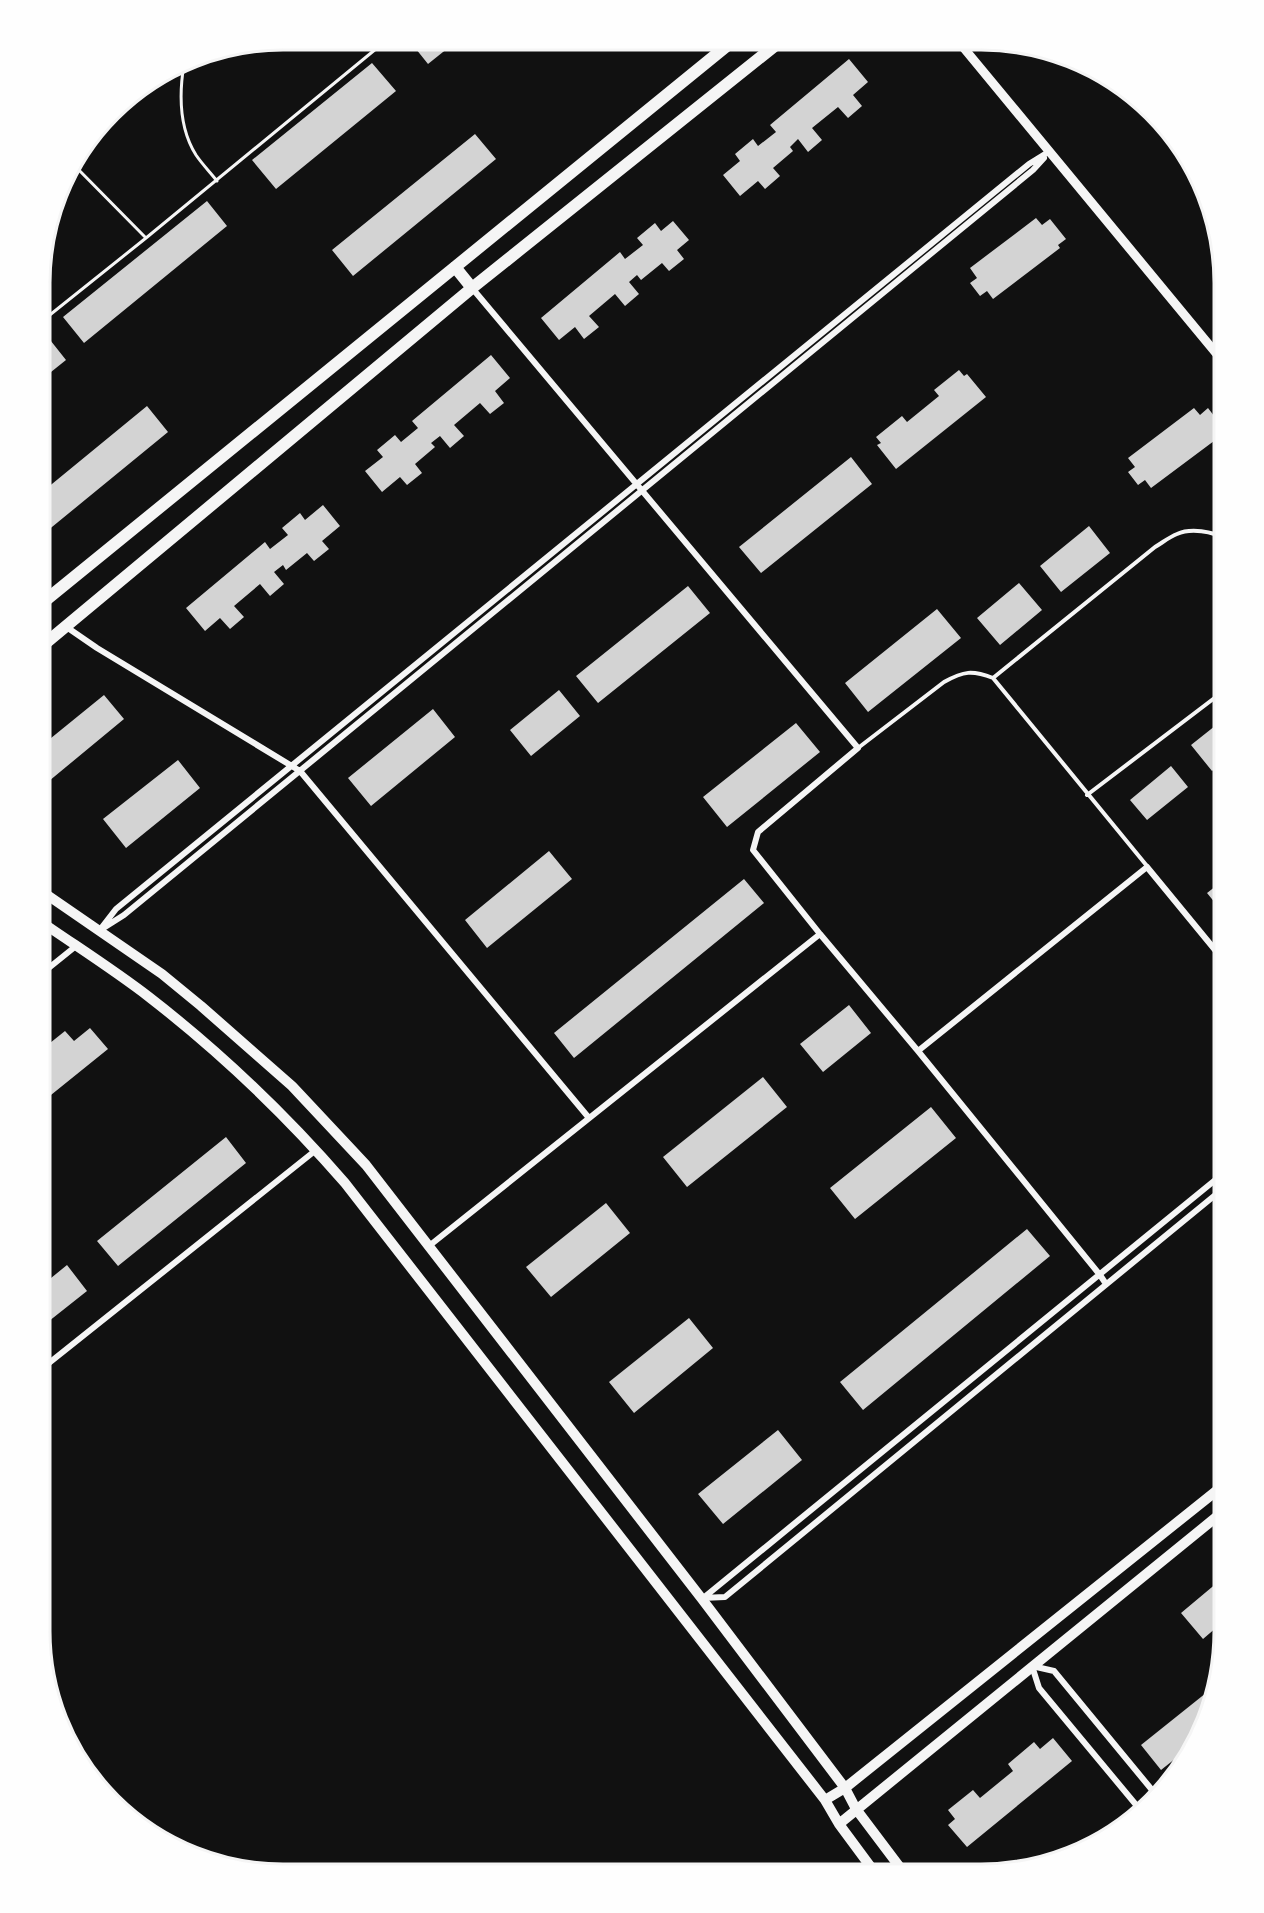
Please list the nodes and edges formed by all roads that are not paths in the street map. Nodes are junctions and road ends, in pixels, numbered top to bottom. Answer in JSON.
{"nodes":[{"id":1,"x":722,"y":50,"type":"edge"},
{"id":2,"x":770,"y":50,"type":"edge"},
{"id":3,"x":966,"y":50,"type":"edge"},
{"id":4,"x":1050,"y":151,"type":"junction"},
{"id":5,"x":455,"y":267,"type":"junction"},
{"id":6,"x":472,"y":288,"type":"junction"},
{"id":7,"x":1214,"y":351,"type":"edge"},
{"id":8,"x":637,"y":484,"type":"junction"},
{"id":9,"x":642,"y":490,"type":"junction"},
{"id":10,"x":1214,"y":535,"type":"edge"},
{"id":11,"x":49,"y":597,"type":"edge"},
{"id":12,"x":65,"y":626,"type":"junction"},
{"id":13,"x":49,"y":639,"type":"edge"},
{"id":14,"x":993,"y":678,"type":"junction"},
{"id":15,"x":1214,"y":698,"type":"edge"},
{"id":16,"x":858,"y":748,"type":"junction"},
{"id":17,"x":292,"y":764,"type":"junction"},
{"id":18,"x":300,"y":771,"type":"junction"},
{"id":19,"x":1087,"y":795,"type":"junction"},
{"id":20,"x":1147,"y":867,"type":"junction"},
{"id":21,"x":49,"y":896,"type":"edge"},
{"id":22,"x":49,"y":927,"type":"edge"},
{"id":23,"x":99,"y":931,"type":"junction"},
{"id":24,"x":820,"y":934,"type":"junction"},
{"id":25,"x":76,"y":946,"type":"junction"},
{"id":26,"x":1214,"y":949,"type":"edge"},
{"id":27,"x":49,"y":968,"type":"edge"},
{"id":28,"x":918,"y":1051,"type":"junction"},
{"id":29,"x":589,"y":1118,"type":"junction"},
{"id":30,"x":316,"y":1150,"type":"junction"},
{"id":31,"x":1214,"y":1181,"type":"edge"},
{"id":32,"x":1214,"y":1197,"type":"edge"},
{"id":33,"x":429,"y":1246,"type":"junction"},
{"id":34,"x":1100,"y":1275,"type":"junction"},
{"id":35,"x":1106,"y":1284,"type":"junction"},
{"id":36,"x":49,"y":1363,"type":"edge"},
{"id":37,"x":1214,"y":1492,"type":"edge"},
{"id":38,"x":1214,"y":1518,"type":"edge"},
{"id":39,"x":702,"y":1599,"type":"junction"},
{"id":40,"x":1032,"y":1666,"type":"junction"},
{"id":41,"x":845,"y":1788,"type":"junction"},
{"id":42,"x":1152,"y":1789,"type":"edge"},
{"id":43,"x":825,"y":1800,"type":"junction"},
{"id":44,"x":1136,"y":1805,"type":"edge"},
{"id":45,"x":856,"y":1809,"type":"junction"},
{"id":46,"x":839,"y":1824,"type":"junction"},
{"id":47,"x":869,"y":1864,"type":"edge"},
{"id":48,"x":897,"y":1864,"type":"edge"}],
"edges":[{"from":1,"to":5,"type":"main road"},
{"from":2,"to":6,"type":"main road"},
{"from":3,"to":4,"type":"street"},
{"from":4,"to":7,"type":"street"},
{"from":4,"to":8,"type":"street"},
{"from":4,"to":9,"type":"street"},
{"from":5,"to":6,"type":"main road"},
{"from":5,"to":11,"type":"main road"},
{"from":6,"to":8,"type":"street"},
{"from":6,"to":12,"type":"main road"},
{"from":8,"to":9,"type":"street"},
{"from":8,"to":17,"type":"street"},
{"from":9,"to":16,"type":"street"},
{"from":9,"to":18,"type":"street"},
{"from":10,"to":14,"type":"lane"},
{"from":12,"to":13,"type":"main road"},
{"from":12,"to":17,"type":"street"},
{"from":14,"to":16,"type":"lane"},
{"from":14,"to":19,"type":"lane"},
{"from":15,"to":19,"type":"lane"},
{"from":16,"to":24,"type":"street"},
{"from":17,"to":18,"type":"street"},
{"from":17,"to":23,"type":"street"},
{"from":18,"to":23,"type":"street"},
{"from":18,"to":29,"type":"street"},
{"from":19,"to":20,"type":"lane"},
{"from":20,"to":26,"type":"street"},
{"from":20,"to":28,"type":"street"},
{"from":21,"to":23,"type":"main road"},
{"from":22,"to":25,"type":"main road"},
{"from":23,"to":33,"type":"main road"},
{"from":24,"to":28,"type":"street"},
{"from":24,"to":29,"type":"street"},
{"from":25,"to":27,"type":"street"},
{"from":25,"to":30,"type":"main road"},
{"from":28,"to":34,"type":"street"},
{"from":29,"to":33,"type":"street"},
{"from":30,"to":36,"type":"street"},
{"from":30,"to":43,"type":"main road"},
{"from":31,"to":34,"type":"street"},
{"from":32,"to":35,"type":"street"},
{"from":33,"to":39,"type":"main road"},
{"from":34,"to":35,"type":"street"},
{"from":34,"to":39,"type":"street"},
{"from":35,"to":39,"type":"street"},
{"from":37,"to":41,"type":"main road"},
{"from":38,"to":40,"type":"main road"},
{"from":39,"to":41,"type":"main road"},
{"from":40,"to":42,"type":"street"},
{"from":40,"to":44,"type":"street"},
{"from":40,"to":45,"type":"main road"},
{"from":41,"to":43,"type":"main road"},
{"from":41,"to":45,"type":"main road"},
{"from":43,"to":46,"type":"main road"},
{"from":45,"to":46,"type":"main road"},
{"from":45,"to":48,"type":"main road"},
{"from":46,"to":47,"type":"main road"}]}
